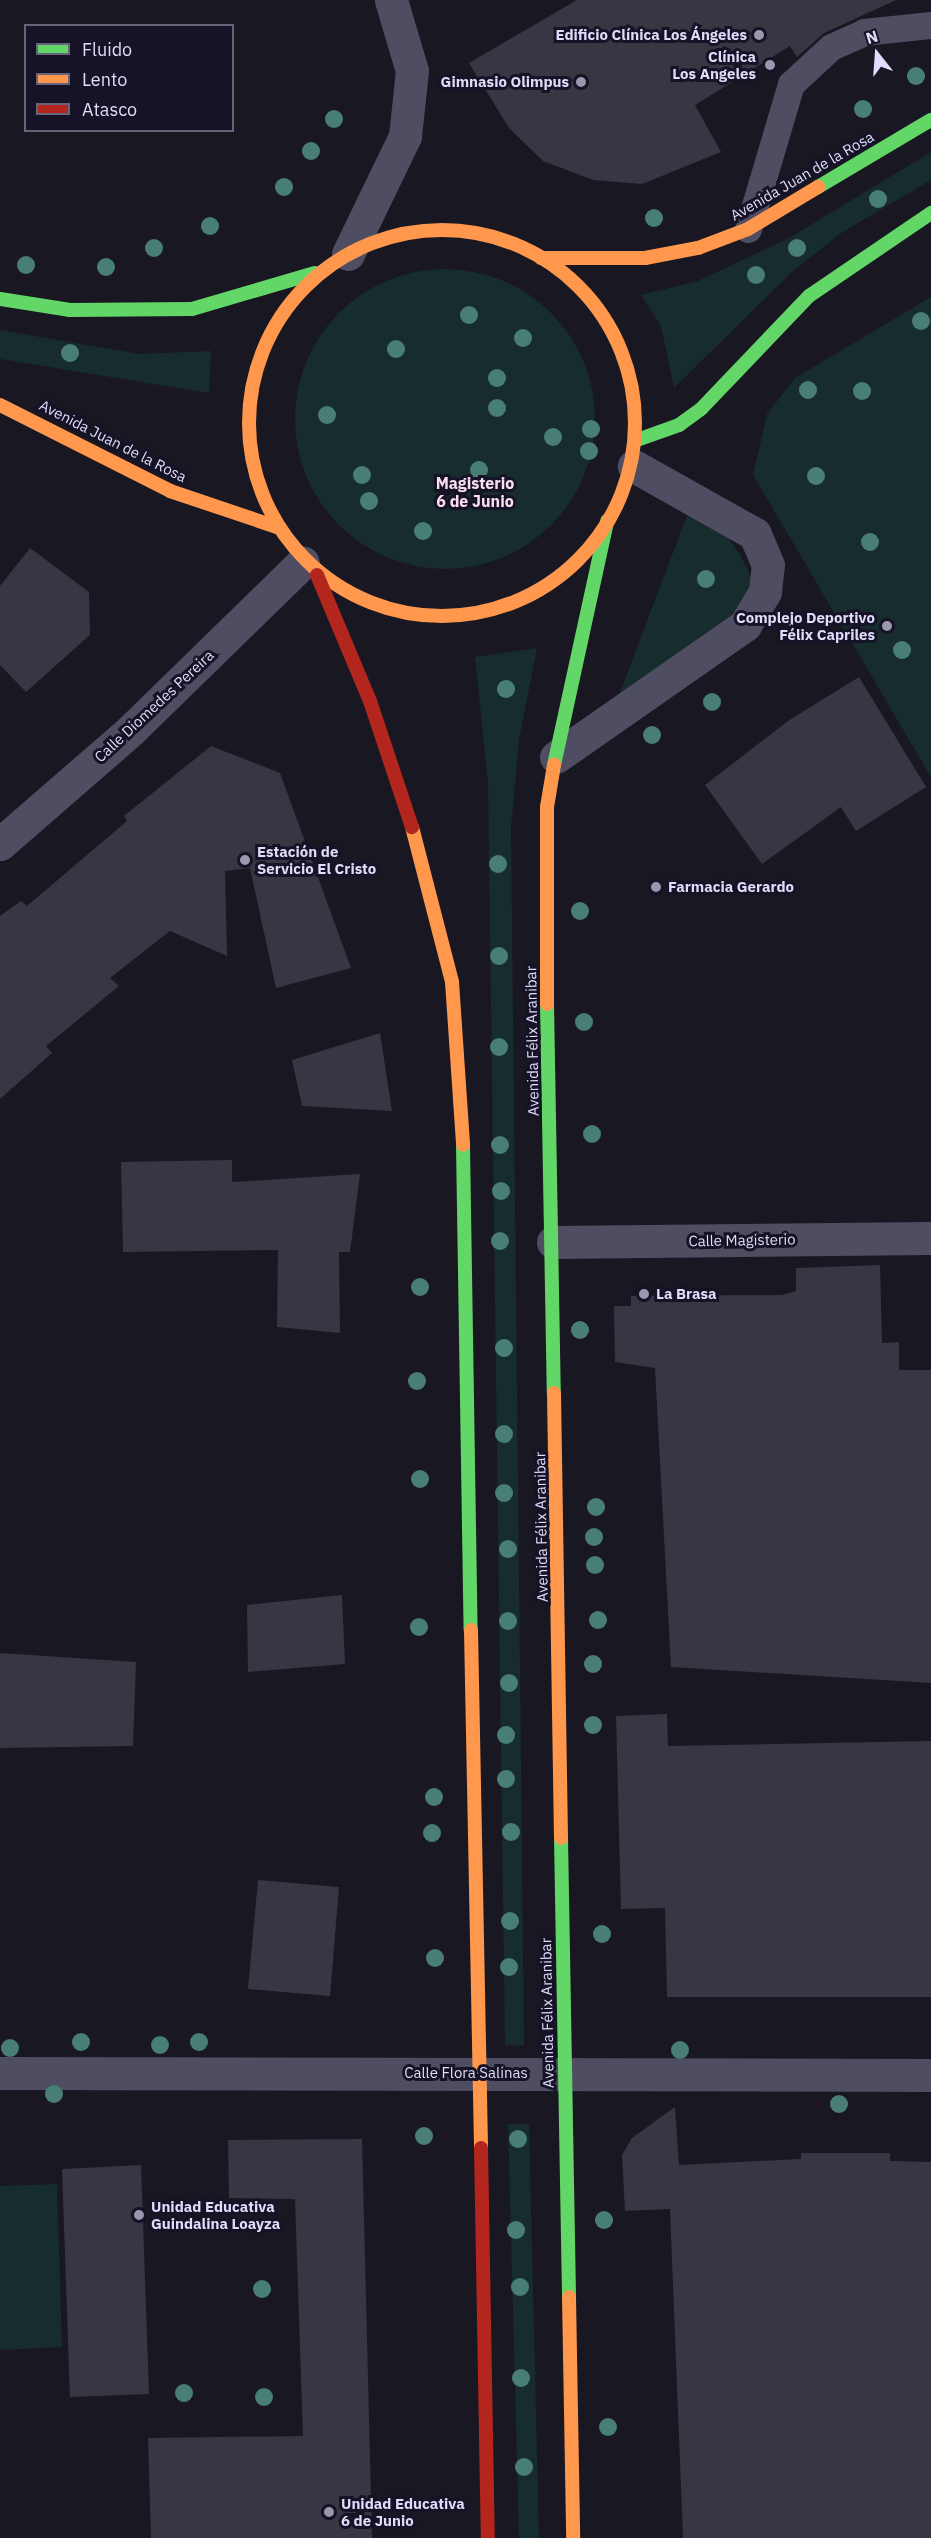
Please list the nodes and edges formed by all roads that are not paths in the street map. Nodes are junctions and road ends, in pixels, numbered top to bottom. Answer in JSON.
{"nodes":[{"id":1,"x":391,"y":0,"type":"edge"},
{"id":2,"x":931,"y":25,"type":"edge"},
{"id":3,"x":931,"y":120,"type":"edge"},
{"id":4,"x":931,"y":213,"type":"edge"},
{"id":5,"x":748,"y":229,"type":"junction"},
{"id":6,"x":541,"y":258,"type":"junction"},
{"id":7,"x":337,"y":262,"type":"junction"},
{"id":8,"x":0,"y":298,"type":"edge"},
{"id":9,"x":0,"y":405,"type":"edge"},
{"id":10,"x":636,"y":453,"type":"junction"},
{"id":11,"x":607,"y":521,"type":"junction"},
{"id":12,"x":280,"y":528,"type":"junction"},
{"id":13,"x":310,"y":569,"type":"junction"},
{"id":14,"x":556,"y":757,"type":"junction"},
{"id":15,"x":0,"y":844,"type":"edge"},
{"id":16,"x":931,"y":1238,"type":"edge"},
{"id":17,"x":553,"y":1242,"type":"junction"},
{"id":18,"x":565,"y":2072,"type":"junction"},
{"id":19,"x":0,"y":2073,"type":"edge"},
{"id":20,"x":482,"y":2073,"type":"junction"},
{"id":21,"x":931,"y":2075,"type":"edge"},
{"id":22,"x":488,"y":2538,"type":"edge"},
{"id":23,"x":573,"y":2538,"type":"edge"}],
"edges":[{"from":1,"to":7,"type":"street"},
{"from":2,"to":5,"type":"lane"},
{"from":3,"to":5,"type":"main road","name":"Avenida Juan de la Rosa"},
{"from":4,"to":10,"type":"main road"},
{"from":5,"to":6,"type":"main road","name":"Avenida Juan de la Rosa"},
{"from":6,"to":7,"type":"main road"},
{"from":6,"to":10,"type":"main road"},
{"from":7,"to":8,"type":"main road"},
{"from":7,"to":12,"type":"main road"},
{"from":9,"to":12,"type":"main road","name":"Avenida Juan de la Rosa"},
{"from":10,"to":11,"type":"main road"},
{"from":10,"to":14,"type":"street"},
{"from":11,"to":13,"type":"main road"},
{"from":11,"to":14,"type":"main road","name":"Avenida Félix Aranibar"},
{"from":12,"to":13,"type":"main road"},
{"from":13,"to":15,"type":"street","name":"Calle Diomedes Pereira"},
{"from":13,"to":20,"type":"main road"},
{"from":14,"to":17,"type":"main road","name":"Avenida Félix Aranibar"},
{"from":16,"to":17,"type":"street","name":"Calle Magisterio"},
{"from":17,"to":18,"type":"main road","name":"Avenida Félix Aranibar"},
{"from":18,"to":20,"type":"street","name":"Calle Flora Salinas"},
{"from":18,"to":21,"type":"street","name":"Calle Flora Salinas"},
{"from":18,"to":23,"type":"main road","name":"Avenida Félix Aranibar"},
{"from":19,"to":20,"type":"street","name":"Calle Flora Salinas"},
{"from":20,"to":22,"type":"main road"}]}
